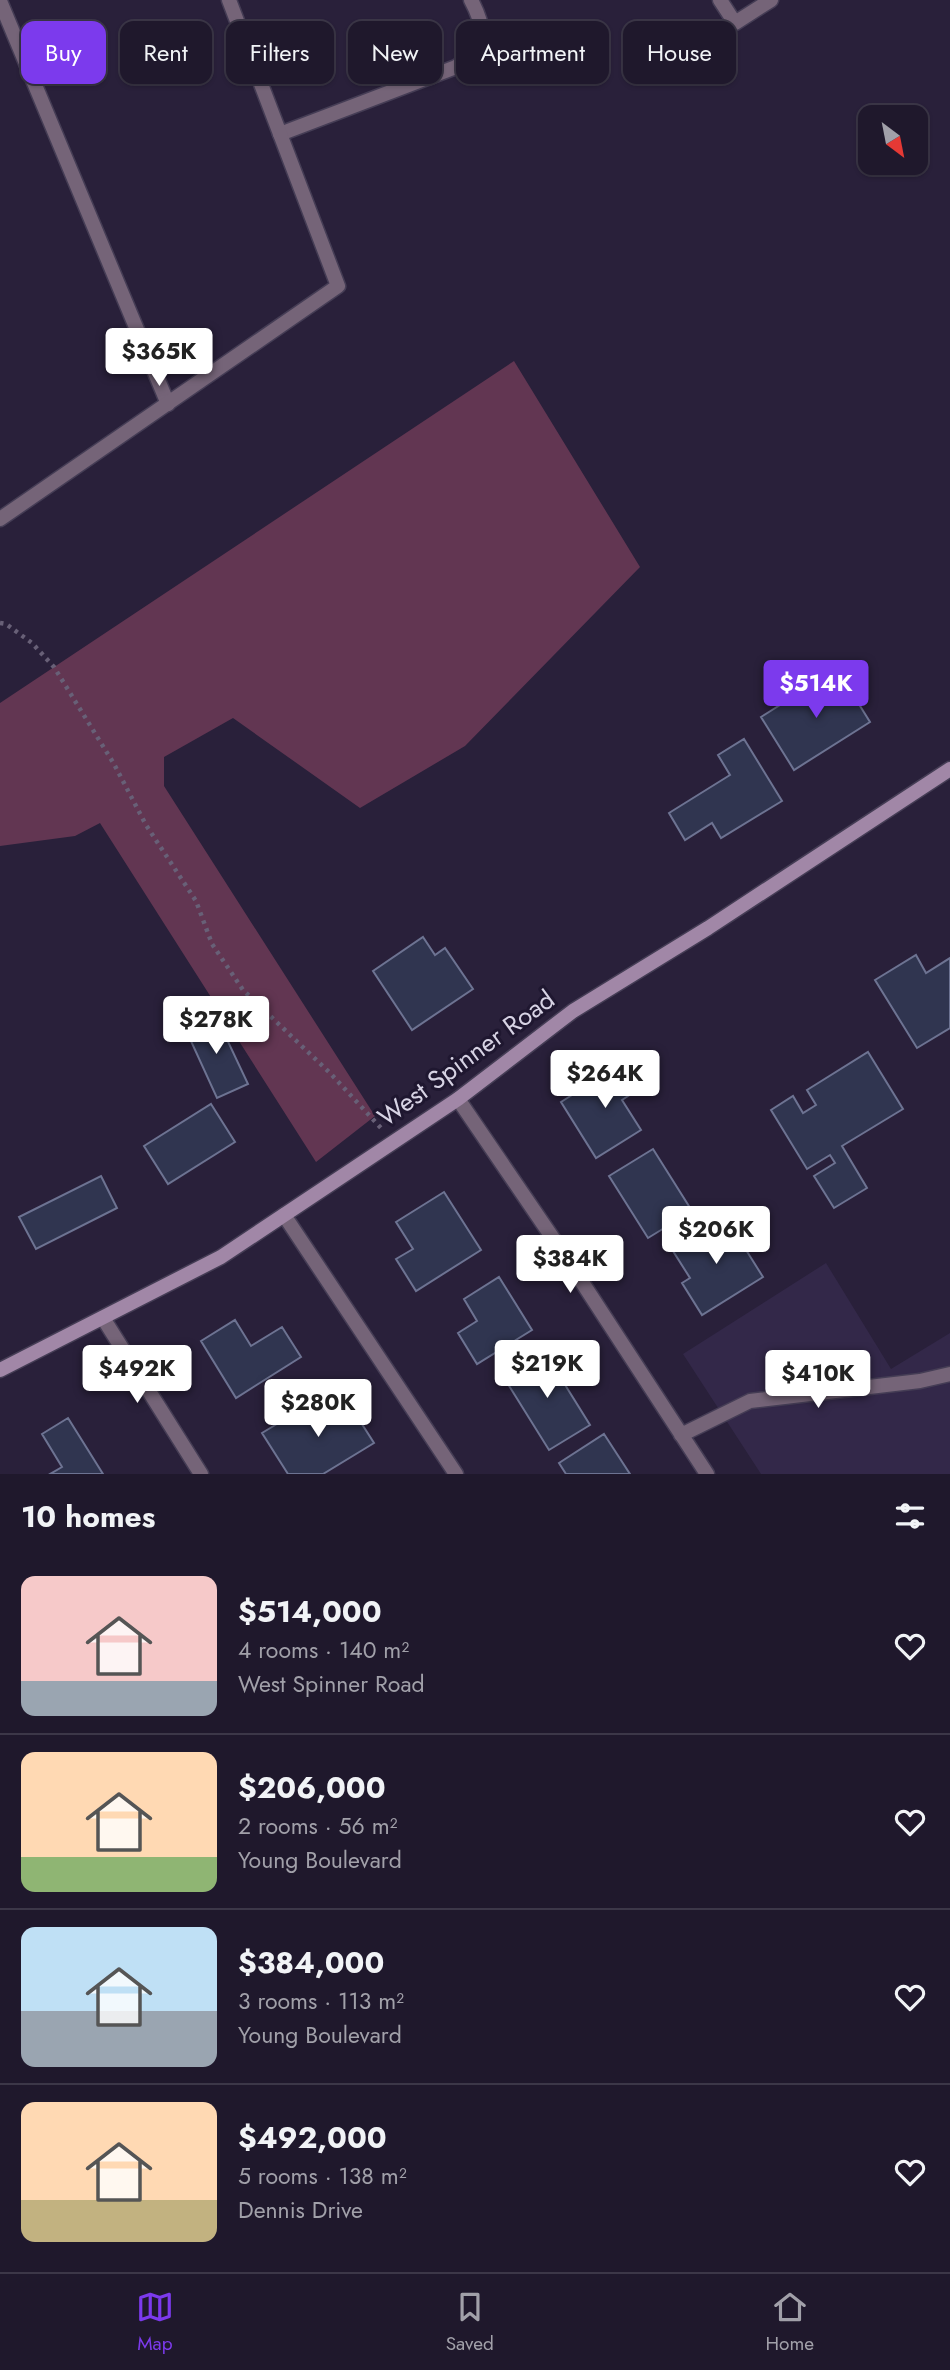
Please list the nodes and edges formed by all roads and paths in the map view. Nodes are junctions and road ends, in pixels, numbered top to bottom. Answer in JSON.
{"nodes":[{"id":1,"x":229,"y":0,"type":"edge"},
{"id":2,"x":471,"y":0,"type":"edge"},
{"id":3,"x":720,"y":0,"type":"edge"},
{"id":4,"x":771,"y":0,"type":"edge"},
{"id":5,"x":0,"y":1,"type":"edge"},
{"id":6,"x":280,"y":134,"type":"junction"},
{"id":7,"x":168,"y":404,"type":"junction"},
{"id":8,"x":1,"y":516,"type":"edge"},
{"id":9,"x":0,"y":622,"type":"edge"},
{"id":10,"x":950,"y":769,"type":"edge"},
{"id":11,"x":458,"y":1099,"type":"junction"},
{"id":12,"x":393,"y":1142,"type":"junction"},
{"id":13,"x":284,"y":1215,"type":"junction"},
{"id":14,"x":103,"y":1318,"type":"junction"},
{"id":15,"x":0,"y":1370,"type":"edge"},
{"id":16,"x":950,"y":1374,"type":"edge"},
{"id":17,"x":681,"y":1435,"type":"junction"},
{"id":18,"x":201,"y":1474,"type":"edge"},
{"id":19,"x":456,"y":1474,"type":"edge"},
{"id":20,"x":707,"y":1474,"type":"edge"}],
"edges":[{"from":1,"to":6,"type":"street"},
{"from":2,"to":6,"type":"street"},
{"from":3,"to":4,"type":"street"},
{"from":5,"to":7,"type":"street"},
{"from":6,"to":7,"type":"street"},
{"from":7,"to":8,"type":"street"},
{"from":9,"to":12,"type":"path"},
{"from":10,"to":11,"type":"street","name":"West Spinner Road"},
{"from":11,"to":12,"type":"street","name":"West Spinner Road"},
{"from":11,"to":17,"type":"street"},
{"from":12,"to":13,"type":"street","name":"West Spinner Road"},
{"from":13,"to":14,"type":"street","name":"West Spinner Road"},
{"from":13,"to":19,"type":"street"},
{"from":14,"to":15,"type":"street","name":"West Spinner Road"},
{"from":14,"to":18,"type":"street"},
{"from":16,"to":17,"type":"street"},
{"from":17,"to":20,"type":"street"}]}
